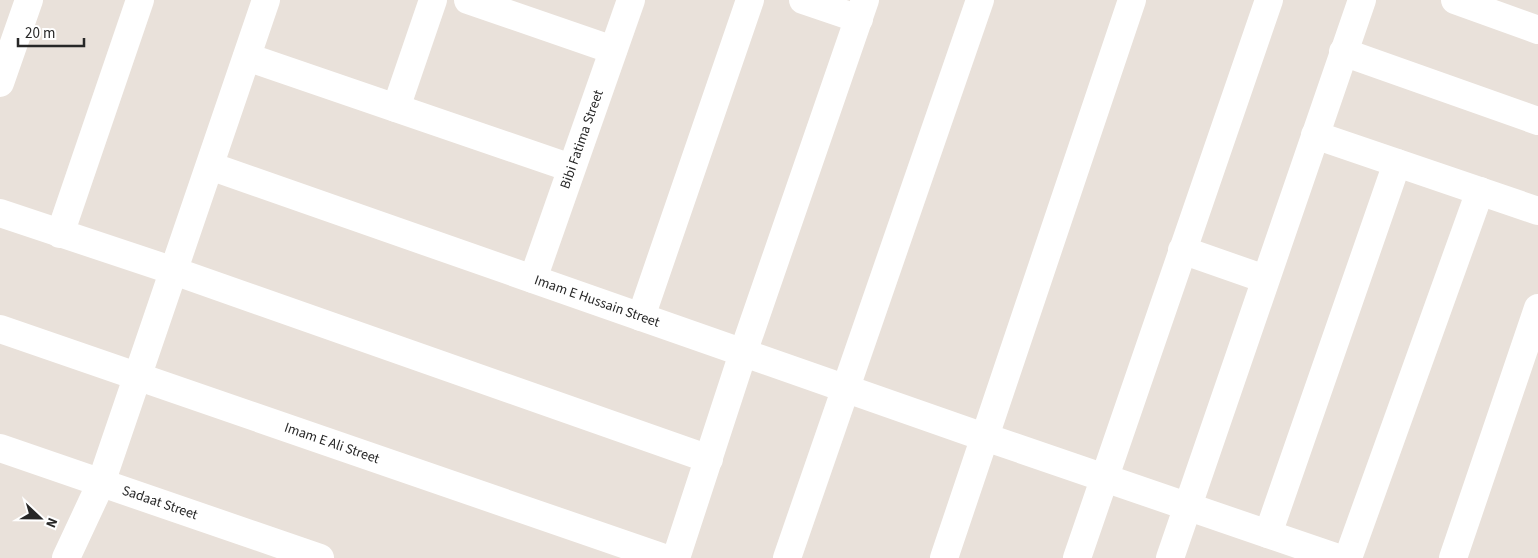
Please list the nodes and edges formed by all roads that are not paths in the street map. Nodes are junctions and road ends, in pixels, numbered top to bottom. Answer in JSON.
{"nodes":[{"id":1,"x":29,"y":0,"type":"edge"},
{"id":2,"x":140,"y":0,"type":"edge"},
{"id":3,"x":266,"y":0,"type":"edge"},
{"id":4,"x":433,"y":0,"type":"edge"},
{"id":5,"x":468,"y":0,"type":"edge"},
{"id":6,"x":631,"y":0,"type":"edge"},
{"id":7,"x":750,"y":0,"type":"edge"},
{"id":8,"x":804,"y":0,"type":"edge"},
{"id":9,"x":980,"y":0,"type":"edge"},
{"id":10,"x":1132,"y":0,"type":"edge"},
{"id":11,"x":1269,"y":0,"type":"edge"},
{"id":12,"x":1362,"y":0,"type":"edge"},
{"id":13,"x":1455,"y":0,"type":"edge"},
{"id":14,"x":515,"y":8,"type":"edge"},
{"id":15,"x":862,"y":10,"type":"edge"},
{"id":16,"x":1538,"y":30,"type":"edge"},
{"id":17,"x":613,"y":50,"type":"junction"},
{"id":18,"x":1343,"y":52,"type":"junction"},
{"id":19,"x":247,"y":57,"type":"junction"},
{"id":20,"x":0,"y":83,"type":"edge"},
{"id":21,"x":396,"y":108,"type":"junction"},
{"id":22,"x":1538,"y":121,"type":"edge"},
{"id":23,"x":1315,"y":135,"type":"junction"},
{"id":24,"x":1397,"y":163,"type":"junction"},
{"id":25,"x":210,"y":166,"type":"junction"},
{"id":26,"x":571,"y":168,"type":"junction"},
{"id":27,"x":1480,"y":191,"type":"junction"},
{"id":28,"x":1538,"y":211,"type":"edge"},
{"id":29,"x":0,"y":213,"type":"edge"},
{"id":30,"x":60,"y":234,"type":"junction"},
{"id":31,"x":1182,"y":250,"type":"junction"},
{"id":32,"x":174,"y":271,"type":"junction"},
{"id":33,"x":533,"y":279,"type":"junction"},
{"id":34,"x":1265,"y":279,"type":"junction"},
{"id":35,"x":1537,"y":312,"type":"edge"},
{"id":36,"x":641,"y":317,"type":"junction"},
{"id":37,"x":0,"y":329,"type":"edge"},
{"id":38,"x":743,"y":353,"type":"junction"},
{"id":39,"x":137,"y":377,"type":"junction"},
{"id":40,"x":847,"y":389,"type":"junction"},
{"id":41,"x":985,"y":437,"type":"junction"},
{"id":42,"x":0,"y":448,"type":"edge"},
{"id":43,"x":710,"y":458,"type":"junction"},
{"id":44,"x":1105,"y":478,"type":"junction"},
{"id":45,"x":101,"y":483,"type":"junction"},
{"id":46,"x":1188,"y":506,"type":"junction"},
{"id":47,"x":1268,"y":534,"type":"junction"},
{"id":48,"x":66,"y":558,"type":"edge"},
{"id":49,"x":320,"y":558,"type":"edge"},
{"id":50,"x":664,"y":558,"type":"edge"},
{"id":51,"x":676,"y":558,"type":"edge"},
{"id":52,"x":787,"y":558,"type":"edge"},
{"id":53,"x":944,"y":558,"type":"edge"},
{"id":54,"x":1077,"y":558,"type":"edge"},
{"id":55,"x":1170,"y":558,"type":"edge"},
{"id":56,"x":1338,"y":558,"type":"edge"},
{"id":57,"x":1348,"y":558,"type":"edge"},
{"id":58,"x":1453,"y":558,"type":"edge"}],
"edges":[{"from":1,"to":20,"type":"street"},
{"from":2,"to":30,"type":"street"},
{"from":3,"to":19,"type":"street"},
{"from":4,"to":21,"type":"street"},
{"from":5,"to":14,"type":"street"},
{"from":6,"to":17,"type":"street","name":"Bibi Fatima Street"},
{"from":7,"to":36,"type":"street"},
{"from":8,"to":15,"type":"street"},
{"from":9,"to":40,"type":"street"},
{"from":10,"to":41,"type":"street"},
{"from":11,"to":31,"type":"street"},
{"from":12,"to":18,"type":"street"},
{"from":13,"to":16,"type":"street"},
{"from":14,"to":17,"type":"street"},
{"from":15,"to":38,"type":"street"},
{"from":17,"to":26,"type":"street","name":"Bibi Fatima Street"},
{"from":18,"to":22,"type":"street"},
{"from":18,"to":23,"type":"street"},
{"from":19,"to":21,"type":"street"},
{"from":19,"to":25,"type":"street"},
{"from":21,"to":26,"type":"street"},
{"from":23,"to":24,"type":"street"},
{"from":23,"to":34,"type":"street"},
{"from":24,"to":27,"type":"street"},
{"from":24,"to":47,"type":"street"},
{"from":25,"to":32,"type":"street"},
{"from":25,"to":33,"type":"street","name":"Imam E Hussain Street"},
{"from":26,"to":33,"type":"street","name":"Bibi Fatima Street"},
{"from":27,"to":28,"type":"street"},
{"from":27,"to":57,"type":"street"},
{"from":29,"to":30,"type":"street"},
{"from":30,"to":32,"type":"street"},
{"from":31,"to":34,"type":"street"},
{"from":31,"to":44,"type":"street"},
{"from":32,"to":39,"type":"street"},
{"from":32,"to":43,"type":"street"},
{"from":33,"to":36,"type":"street","name":"Imam E Hussain Street"},
{"from":34,"to":46,"type":"street"},
{"from":35,"to":58,"type":"street"},
{"from":36,"to":38,"type":"street","name":"Imam E Hussain Street"},
{"from":37,"to":39,"type":"street","name":"Imam E Ali Street"},
{"from":38,"to":40,"type":"street","name":"Imam E Hussain Street"},
{"from":38,"to":43,"type":"street"},
{"from":39,"to":45,"type":"street"},
{"from":39,"to":50,"type":"street","name":"Imam E Ali Street"},
{"from":40,"to":41,"type":"street","name":"Imam E Hussain Street"},
{"from":40,"to":52,"type":"street"},
{"from":41,"to":44,"type":"street","name":"Imam E Hussain Street"},
{"from":41,"to":53,"type":"street"},
{"from":42,"to":45,"type":"street","name":"Sadaat Street"},
{"from":43,"to":51,"type":"street"},
{"from":44,"to":46,"type":"street","name":"Imam E Hussain Street"},
{"from":44,"to":54,"type":"street"},
{"from":45,"to":48,"type":"street"},
{"from":45,"to":49,"type":"street","name":"Sadaat Street"},
{"from":46,"to":47,"type":"street","name":"Imam E Hussain Street"},
{"from":46,"to":55,"type":"street"},
{"from":47,"to":56,"type":"street","name":"Imam E Hussain Street"}]}
